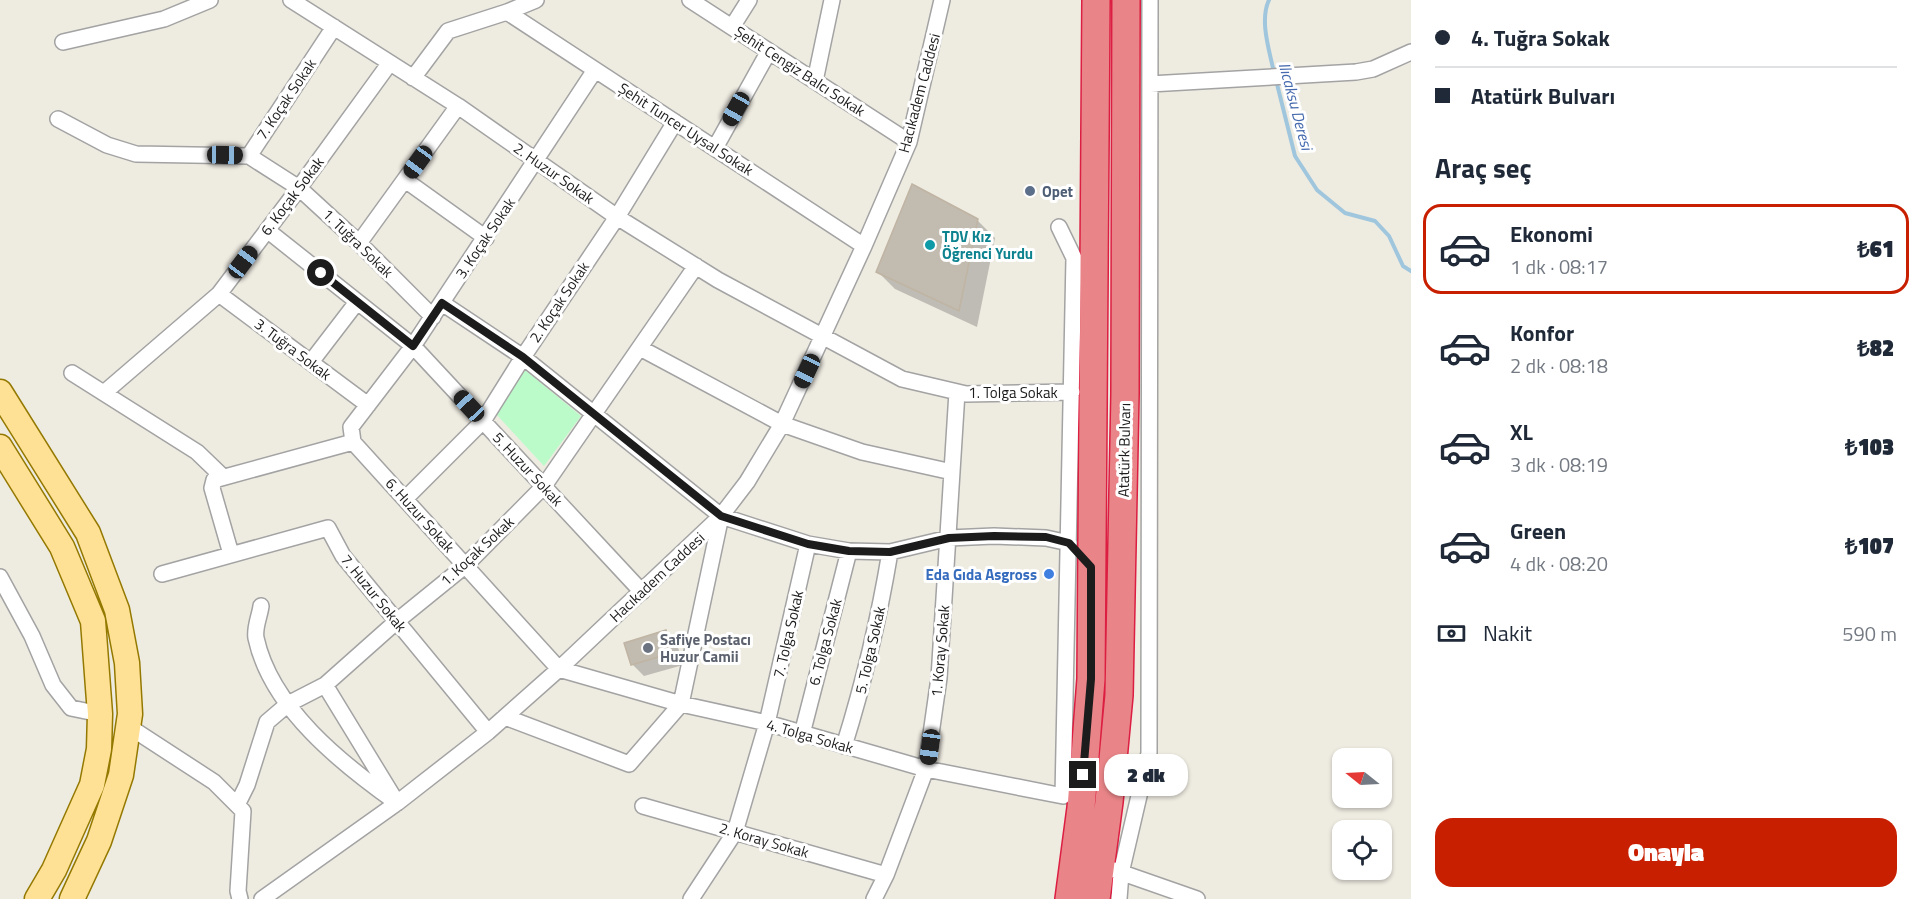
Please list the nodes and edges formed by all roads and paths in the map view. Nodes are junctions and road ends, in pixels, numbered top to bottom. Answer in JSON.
{"nodes":[{"id":1,"x":210,"y":0,"type":"edge"},
{"id":2,"x":291,"y":0,"type":"edge"},
{"id":3,"x":536,"y":0,"type":"edge"},
{"id":4,"x":690,"y":0,"type":"edge"},
{"id":5,"x":749,"y":0,"type":"edge"},
{"id":6,"x":832,"y":0,"type":"edge"},
{"id":7,"x":942,"y":0,"type":"edge"},
{"id":8,"x":1096,"y":0,"type":"edge"},
{"id":9,"x":1126,"y":0,"type":"edge"},
{"id":10,"x":1150,"y":0,"type":"edge"},
{"id":11,"x":507,"y":12,"type":"junction"},
{"id":12,"x":334,"y":27,"type":"junction"},
{"id":13,"x":732,"y":27,"type":"junction"},
{"id":14,"x":63,"y":42,"type":"dead end"},
{"id":15,"x":768,"y":51,"type":"junction"},
{"id":16,"x":1411,"y":52,"type":"edge"},
{"id":17,"x":389,"y":64,"type":"junction"},
{"id":18,"x":595,"y":70,"type":"junction"},
{"id":19,"x":414,"y":78,"type":"junction"},
{"id":20,"x":815,"y":81,"type":"junction"},
{"id":21,"x":1150,"y":84,"type":"junction"},
{"id":22,"x":458,"y":106,"type":"junction"},
{"id":23,"x":58,"y":119,"type":"dead end"},
{"id":24,"x":675,"y":122,"type":"junction"},
{"id":25,"x":909,"y":142,"type":"junction"},
{"id":26,"x":715,"y":148,"type":"junction"},
{"id":27,"x":249,"y":156,"type":"junction"},
{"id":28,"x":537,"y":160,"type":"junction"},
{"id":29,"x":405,"y":180,"type":"junction"},
{"id":30,"x":299,"y":188,"type":"junction"},
{"id":31,"x":617,"y":217,"type":"junction"},
{"id":32,"x":1059,"y":227,"type":"dead end"},
{"id":33,"x":267,"y":230,"type":"junction"},
{"id":34,"x":486,"y":238,"type":"junction"},
{"id":35,"x":359,"y":243,"type":"junction"},
{"id":36,"x":864,"y":246,"type":"junction"},
{"id":37,"x":696,"y":266,"type":"junction"},
{"id":38,"x":219,"y":294,"type":"junction"},
{"id":39,"x":357,"y":302,"type":"junction"},
{"id":40,"x":442,"y":303,"type":"junction"},
{"id":41,"x":433,"y":317,"type":"junction"},
{"id":42,"x":823,"y":335,"type":"junction"},
{"id":43,"x":413,"y":346,"type":"junction"},
{"id":44,"x":640,"y":348,"type":"junction"},
{"id":45,"x":523,"y":357,"type":"junction"},
{"id":46,"x":311,"y":362,"type":"junction"},
{"id":47,"x":72,"y":373,"type":"dead end"},
{"id":48,"x":0,"y":392,"type":"edge"},
{"id":49,"x":105,"y":392,"type":"junction"},
{"id":50,"x":957,"y":392,"type":"junction"},
{"id":51,"x":1083,"y":396,"type":"junction"},
{"id":52,"x":368,"y":405,"type":"junction"},
{"id":53,"x":594,"y":415,"type":"junction"},
{"id":54,"x":483,"y":421,"type":"junction"},
{"id":55,"x":782,"y":424,"type":"junction"},
{"id":56,"x":353,"y":442,"type":"junction"},
{"id":57,"x":0,"y":447,"type":"edge"},
{"id":58,"x":952,"y":472,"type":"junction"},
{"id":59,"x":223,"y":477,"type":"junction"},
{"id":60,"x":544,"y":486,"type":"junction"},
{"id":61,"x":406,"y":498,"type":"junction"},
{"id":62,"x":721,"y":516,"type":"junction"},
{"id":63,"x":949,"y":538,"type":"junction"},
{"id":64,"x":1069,"y":543,"type":"junction"},
{"id":65,"x":808,"y":544,"type":"junction"},
{"id":66,"x":849,"y":551,"type":"junction"},
{"id":67,"x":890,"y":552,"type":"junction"},
{"id":68,"x":231,"y":554,"type":"junction"},
{"id":69,"x":466,"y":565,"type":"junction"},
{"id":70,"x":1091,"y":567,"type":"junction"},
{"id":71,"x":162,"y":574,"type":"dead end"},
{"id":72,"x":0,"y":577,"type":"edge"},
{"id":73,"x":642,"y":592,"type":"junction"},
{"id":74,"x":261,"y":606,"type":"dead end"},
{"id":75,"x":397,"y":621,"type":"junction"},
{"id":76,"x":559,"y":669,"type":"junction"},
{"id":77,"x":325,"y":685,"type":"junction"},
{"id":78,"x":288,"y":704,"type":"junction"},
{"id":79,"x":681,"y":704,"type":"junction"},
{"id":80,"x":100,"y":714,"type":"junction"},
{"id":81,"x":505,"y":717,"type":"junction"},
{"id":82,"x":767,"y":723,"type":"junction"},
{"id":83,"x":128,"y":726,"type":"junction"},
{"id":84,"x":488,"y":732,"type":"junction"},
{"id":85,"x":802,"y":734,"type":"junction"},
{"id":86,"x":844,"y":746,"type":"junction"},
{"id":87,"x":926,"y":769,"type":"junction"},
{"id":88,"x":1072,"y":802,"type":"junction"},
{"id":89,"x":397,"y":803,"type":"junction"},
{"id":90,"x":237,"y":805,"type":"junction"},
{"id":91,"x":643,"y":806,"type":"dead end"},
{"id":92,"x":735,"y":832,"type":"junction"},
{"id":93,"x":1111,"y":869,"type":"junction"},
{"id":94,"x":886,"y":875,"type":"junction"},
{"id":95,"x":37,"y":899,"type":"edge"},
{"id":96,"x":72,"y":899,"type":"edge"},
{"id":97,"x":240,"y":899,"type":"edge"},
{"id":98,"x":262,"y":899,"type":"edge"},
{"id":99,"x":691,"y":899,"type":"edge"},
{"id":100,"x":874,"y":899,"type":"edge"},
{"id":101,"x":1069,"y":899,"type":"edge"},
{"id":102,"x":1096,"y":899,"type":"edge"},
{"id":103,"x":1119,"y":899,"type":"edge"},
{"id":104,"x":1197,"y":899,"type":"edge"}],
"edges":[{"from":1,"to":14,"type":"street"},
{"from":2,"to":12,"type":"street","name":"2. Huzur Sokak"},
{"from":3,"to":11,"type":"street"},
{"from":4,"to":13,"type":"street","name":"Şehit Cengiz Balcı Sokak"},
{"from":5,"to":13,"type":"street"},
{"from":6,"to":20,"type":"street"},
{"from":7,"to":25,"type":"street","name":"Hacıkadem Caddesi"},
{"from":8,"to":51,"type":"highway","name":"Atatürk Bulvarı"},
{"from":9,"to":93,"type":"highway","name":"Atatürk Bulvarı"},
{"from":10,"to":21,"type":"street"},
{"from":11,"to":18,"type":"street","name":"Şehit Tuncer Uysal Sokak"},
{"from":11,"to":19,"type":"street"},
{"from":12,"to":17,"type":"street","name":"2. Huzur Sokak"},
{"from":12,"to":27,"type":"street","name":"7. Koçak Sokak"},
{"from":13,"to":15,"type":"street","name":"Şehit Cengiz Balcı Sokak"},
{"from":15,"to":20,"type":"street","name":"Şehit Cengiz Balcı Sokak"},
{"from":15,"to":26,"type":"street"},
{"from":16,"to":21,"type":"street"},
{"from":17,"to":19,"type":"street","name":"2. Huzur Sokak"},
{"from":17,"to":30,"type":"street","name":"6. Koçak Sokak"},
{"from":18,"to":24,"type":"street","name":"Şehit Tuncer Uysal Sokak"},
{"from":18,"to":28,"type":"street","name":"3. Koçak Sokak"},
{"from":19,"to":22,"type":"street","name":"2. Huzur Sokak"},
{"from":20,"to":25,"type":"street","name":"Şehit Cengiz Balcı Sokak"},
{"from":21,"to":93,"type":"street"},
{"from":22,"to":28,"type":"street","name":"2. Huzur Sokak"},
{"from":22,"to":29,"type":"street"},
{"from":23,"to":27,"type":"street","name":"7. Koçak Sokak"},
{"from":24,"to":26,"type":"street","name":"Şehit Tuncer Uysal Sokak"},
{"from":24,"to":31,"type":"street","name":"2. Koçak Sokak"},
{"from":25,"to":36,"type":"street","name":"Hacıkadem Caddesi"},
{"from":26,"to":36,"type":"street","name":"Şehit Tuncer Uysal Sokak"},
{"from":27,"to":30,"type":"street","name":"1. Tuğra Sokak"},
{"from":28,"to":31,"type":"street","name":"2. Huzur Sokak"},
{"from":28,"to":34,"type":"street","name":"3. Koçak Sokak"},
{"from":29,"to":34,"type":"street"},
{"from":29,"to":35,"type":"street"},
{"from":30,"to":33,"type":"street","name":"6. Koçak Sokak"},
{"from":30,"to":35,"type":"street","name":"1. Tuğra Sokak"},
{"from":31,"to":37,"type":"street","name":"2. Huzur Sokak"},
{"from":31,"to":45,"type":"street","name":"2. Koçak Sokak"},
{"from":32,"to":51,"type":"street"},
{"from":33,"to":38,"type":"street","name":"6. Koçak Sokak"},
{"from":33,"to":39,"type":"street","name":"5. Huzur Sokak"},
{"from":34,"to":40,"type":"street","name":"3. Koçak Sokak"},
{"from":35,"to":41,"type":"street","name":"1. Tuğra Sokak"},
{"from":36,"to":42,"type":"street","name":"Hacıkadem Caddesi"},
{"from":37,"to":42,"type":"street","name":"2. Huzur Sokak"},
{"from":37,"to":44,"type":"street","name":"1. Koçak Sokak"},
{"from":38,"to":46,"type":"street","name":"3. Tuğra Sokak"},
{"from":38,"to":49,"type":"street","name":"6. Koçak Sokak"},
{"from":39,"to":43,"type":"street","name":"5. Huzur Sokak"},
{"from":39,"to":46,"type":"street"},
{"from":40,"to":41,"type":"street","name":"3. Koçak Sokak"},
{"from":40,"to":45,"type":"street"},
{"from":41,"to":43,"type":"street","name":"3. Koçak Sokak"},
{"from":42,"to":50,"type":"street","name":"1. Tolga Sokak"},
{"from":42,"to":55,"type":"street","name":"Hacıkadem Caddesi"},
{"from":43,"to":52,"type":"street","name":"3. Koçak Sokak"},
{"from":43,"to":54,"type":"street","name":"5. Huzur Sokak"},
{"from":44,"to":53,"type":"street","name":"1. Koçak Sokak"},
{"from":44,"to":55,"type":"street"},
{"from":45,"to":53,"type":"street"},
{"from":45,"to":54,"type":"street","name":"2. Koçak Sokak"},
{"from":46,"to":52,"type":"street","name":"3. Tuğra Sokak"},
{"from":47,"to":49,"type":"street"},
{"from":48,"to":83,"type":"main road"},
{"from":49,"to":59,"type":"street"},
{"from":50,"to":51,"type":"street","name":"1. Tolga Sokak"},
{"from":50,"to":58,"type":"street","name":"1. Koray Sokak"},
{"from":51,"to":64,"type":"street"},
{"from":51,"to":70,"type":"highway","name":"Atatürk Bulvarı"},
{"from":52,"to":56,"type":"street","name":"3. Koçak Sokak"},
{"from":53,"to":60,"type":"street","name":"1. Koçak Sokak"},
{"from":53,"to":62,"type":"street"},
{"from":54,"to":60,"type":"street","name":"5. Huzur Sokak"},
{"from":54,"to":61,"type":"street","name":"2. Koçak Sokak"},
{"from":55,"to":58,"type":"street"},
{"from":55,"to":62,"type":"street","name":"Hacıkadem Caddesi"},
{"from":56,"to":59,"type":"street"},
{"from":56,"to":61,"type":"street","name":"6. Huzur Sokak"},
{"from":57,"to":80,"type":"main road"},
{"from":58,"to":63,"type":"street","name":"1. Koray Sokak"},
{"from":59,"to":68,"type":"street"},
{"from":60,"to":69,"type":"street","name":"1. Koçak Sokak"},
{"from":60,"to":73,"type":"street","name":"5. Huzur Sokak"},
{"from":61,"to":69,"type":"street","name":"6. Huzur Sokak"},
{"from":62,"to":65,"type":"street"},
{"from":62,"to":73,"type":"street","name":"Hacıkadem Caddesi"},
{"from":62,"to":79,"type":"street"},
{"from":63,"to":64,"type":"street"},
{"from":63,"to":67,"type":"street"},
{"from":63,"to":87,"type":"street","name":"1. Koray Sokak"},
{"from":64,"to":70,"type":"highway"},
{"from":64,"to":88,"type":"street"},
{"from":65,"to":66,"type":"street"},
{"from":65,"to":82,"type":"street","name":"7. Tolga Sokak"},
{"from":66,"to":67,"type":"street"},
{"from":66,"to":85,"type":"street","name":"6. Tolga Sokak"},
{"from":67,"to":86,"type":"street","name":"5. Tolga Sokak"},
{"from":68,"to":71,"type":"street","name":"7. Huzur Sokak"},
{"from":68,"to":75,"type":"street","name":"7. Huzur Sokak"},
{"from":69,"to":75,"type":"street","name":"1. Koçak Sokak"},
{"from":69,"to":76,"type":"street","name":"6. Huzur Sokak"},
{"from":70,"to":88,"type":"highway","name":"Atatürk Bulvarı"},
{"from":72,"to":80,"type":"street"},
{"from":73,"to":76,"type":"street","name":"Hacıkadem Caddesi"},
{"from":74,"to":78,"type":"street"},
{"from":75,"to":77,"type":"street","name":"1. Koçak Sokak"},
{"from":75,"to":84,"type":"street","name":"7. Huzur Sokak"},
{"from":76,"to":79,"type":"street","name":"4. Tolga Sokak"},
{"from":76,"to":81,"type":"street","name":"Hacıkadem Caddesi"},
{"from":77,"to":78,"type":"street","name":"1. Koçak Sokak"},
{"from":77,"to":89,"type":"street"},
{"from":78,"to":89,"type":"street"},
{"from":78,"to":90,"type":"street","name":"1. Koçak Sokak"},
{"from":79,"to":81,"type":"street"},
{"from":79,"to":82,"type":"street","name":"4. Tolga Sokak"},
{"from":80,"to":95,"type":"main road"},
{"from":81,"to":84,"type":"street","name":"Hacıkadem Caddesi"},
{"from":82,"to":85,"type":"street","name":"4. Tolga Sokak"},
{"from":82,"to":92,"type":"street","name":"7. Tolga Sokak"},
{"from":83,"to":90,"type":"street"},
{"from":83,"to":96,"type":"main road"},
{"from":84,"to":89,"type":"street","name":"Hacıkadem Caddesi"},
{"from":85,"to":86,"type":"street","name":"4. Tolga Sokak"},
{"from":86,"to":87,"type":"street","name":"4. Tolga Sokak"},
{"from":87,"to":88,"type":"street","name":"4. Tolga Sokak"},
{"from":87,"to":94,"type":"street","name":"1. Koray Sokak"},
{"from":88,"to":101,"type":"highway","name":"Atatürk Bulvarı"},
{"from":89,"to":98,"type":"street","name":"Hacıkadem Caddesi"},
{"from":90,"to":97,"type":"street"},
{"from":91,"to":92,"type":"street","name":"2. Koray Sokak"},
{"from":92,"to":94,"type":"street","name":"2. Koray Sokak"},
{"from":92,"to":99,"type":"street","name":"7. Tolga Sokak"},
{"from":93,"to":102,"type":"highway","name":"Atatürk Bulvarı"},
{"from":93,"to":103,"type":"street"},
{"from":93,"to":104,"type":"street"},
{"from":94,"to":100,"type":"street","name":"1. Koray Sokak"}]}
